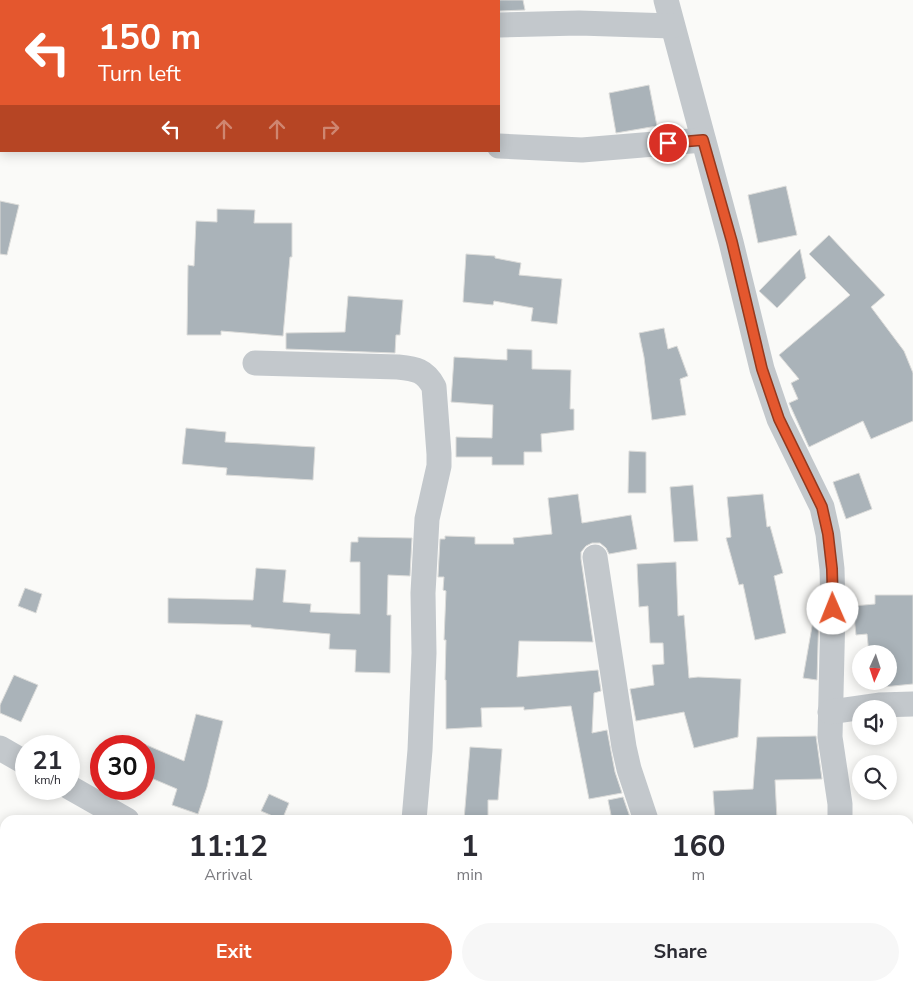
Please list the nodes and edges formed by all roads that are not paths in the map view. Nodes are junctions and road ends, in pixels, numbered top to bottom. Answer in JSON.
{"nodes":[{"id":1,"x":666,"y":0,"type":"edge"},
{"id":2,"x":500,"y":24,"type":"edge"},
{"id":3,"x":672,"y":26,"type":"junction"},
{"id":4,"x":703,"y":140,"type":"junction"},
{"id":5,"x":500,"y":146,"type":"edge"},
{"id":6,"x":255,"y":363,"type":"dead end"},
{"id":7,"x":595,"y":558,"type":"dead end"},
{"id":8,"x":913,"y":704,"type":"edge"},
{"id":9,"x":830,"y":712,"type":"junction"},
{"id":10,"x":0,"y":748,"type":"edge"},
{"id":11,"x":15,"y":757,"type":"edge"},
{"id":12,"x":80,"y":793,"type":"edge"},
{"id":13,"x":118,"y":815,"type":"edge"},
{"id":14,"x":414,"y":815,"type":"edge"},
{"id":15,"x":644,"y":815,"type":"edge"},
{"id":16,"x":840,"y":815,"type":"edge"}],
"edges":[{"from":1,"to":3,"type":"street"},
{"from":2,"to":3,"type":"street"},
{"from":3,"to":4,"type":"street"},
{"from":4,"to":5,"type":"street"},
{"from":4,"to":9,"type":"street"},
{"from":6,"to":14,"type":"street"},
{"from":7,"to":15,"type":"street"},
{"from":8,"to":9,"type":"street"},
{"from":9,"to":16,"type":"street"},
{"from":10,"to":11,"type":"street"},
{"from":12,"to":13,"type":"street"}]}
